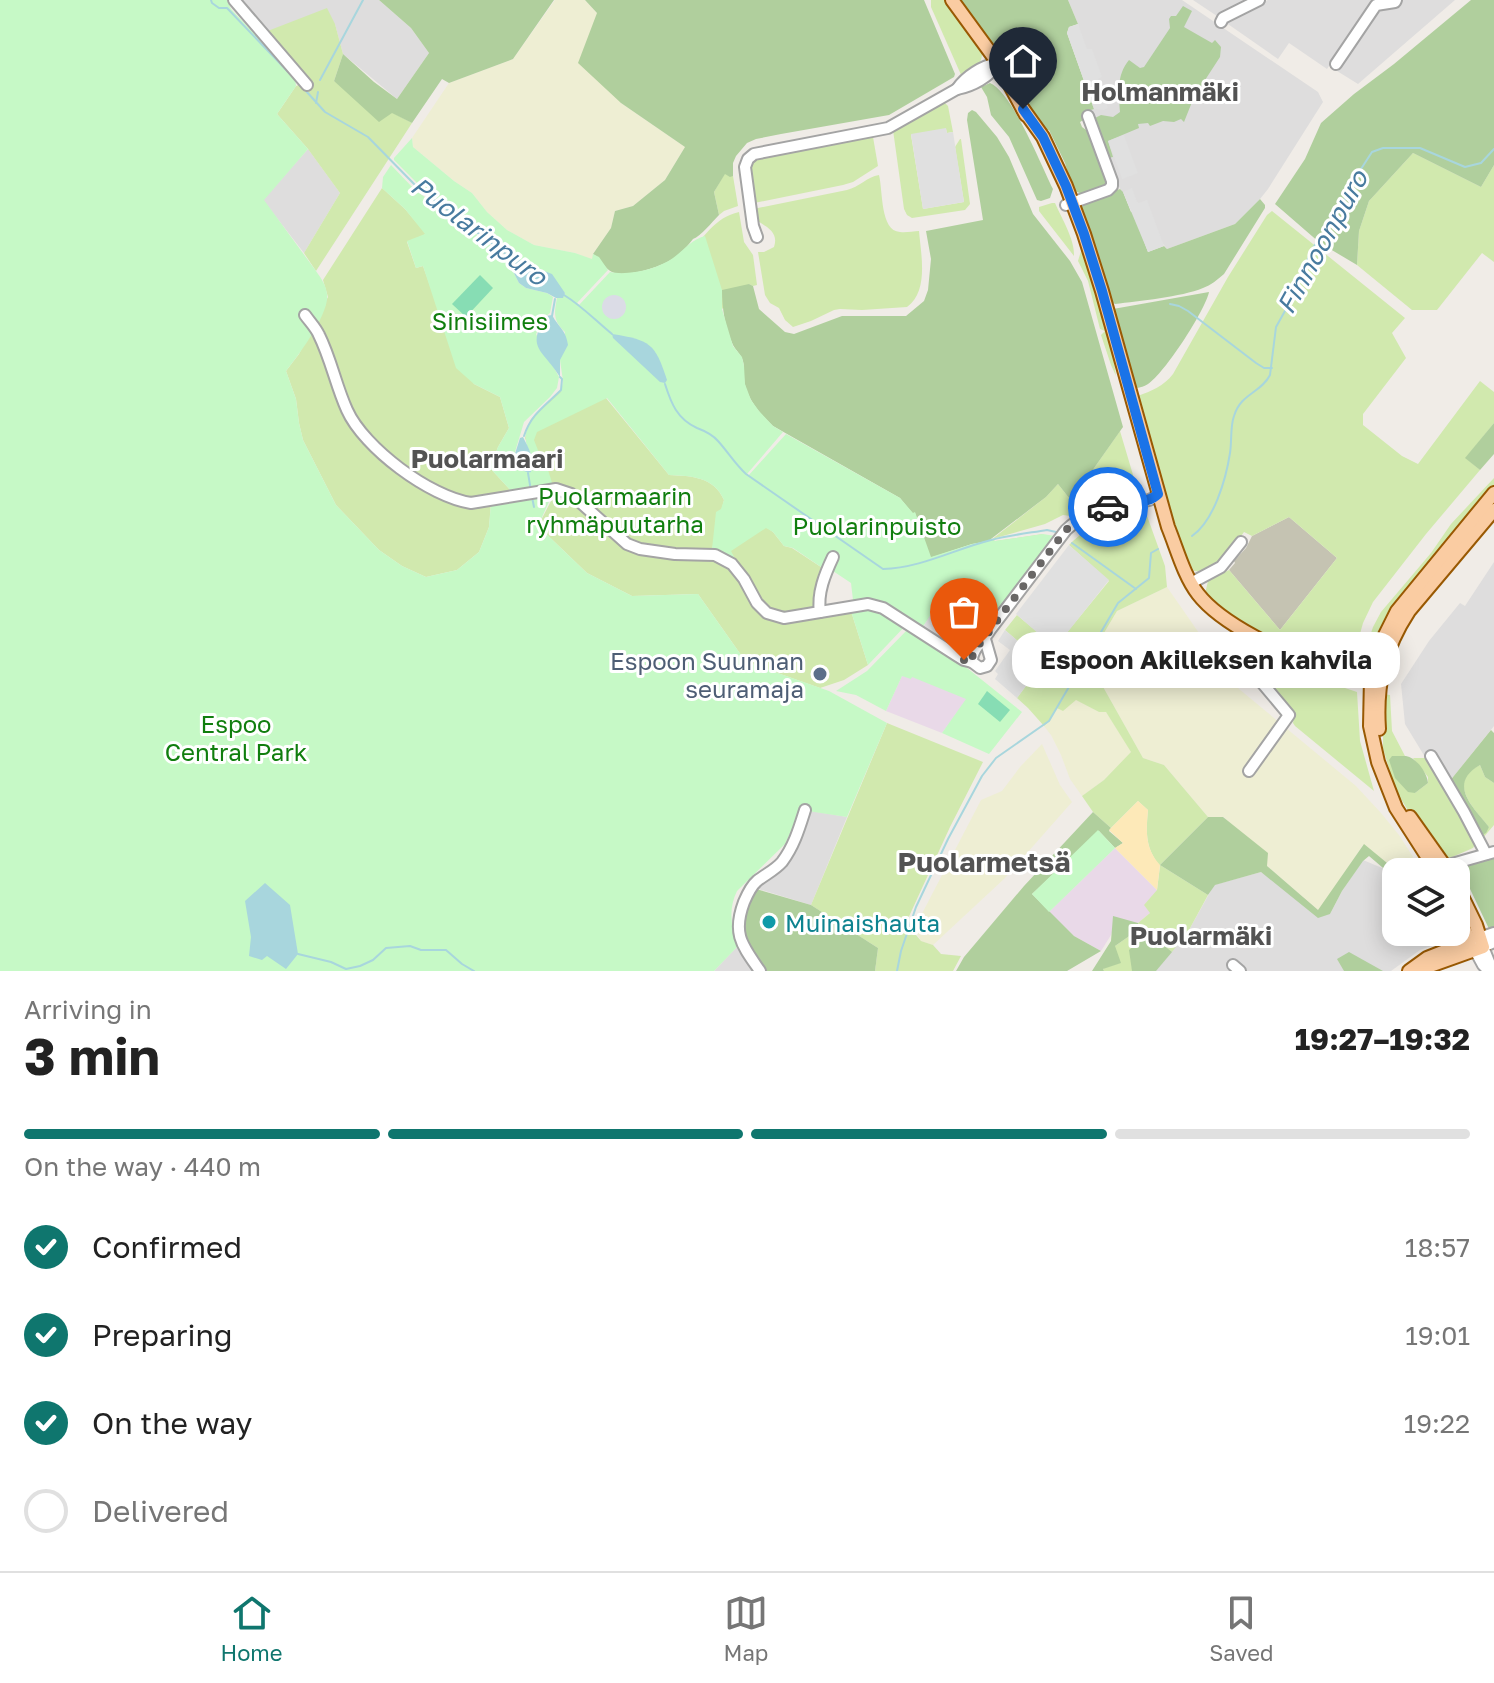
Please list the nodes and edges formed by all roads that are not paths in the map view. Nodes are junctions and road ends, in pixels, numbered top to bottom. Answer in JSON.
{"nodes":[{"id":1,"x":234,"y":0,"type":"edge"},
{"id":2,"x":952,"y":0,"type":"edge"},
{"id":3,"x":1259,"y":0,"type":"edge"},
{"id":4,"x":1396,"y":0,"type":"edge"},
{"id":5,"x":1221,"y":22,"type":"dead end"},
{"id":6,"x":998,"y":63,"type":"junction"},
{"id":7,"x":1336,"y":64,"type":"dead end"},
{"id":8,"x":307,"y":85,"type":"dead end"},
{"id":9,"x":1088,"y":116,"type":"dead end"},
{"id":10,"x":1069,"y":204,"type":"junction"},
{"id":11,"x":757,"y":237,"type":"dead end"},
{"id":12,"x":305,"y":315,"type":"dead end"},
{"id":13,"x":1494,"y":493,"type":"edge"},
{"id":14,"x":1158,"y":494,"type":"junction"},
{"id":15,"x":1494,"y":510,"type":"edge"},
{"id":16,"x":1241,"y":542,"type":"dead end"},
{"id":17,"x":833,"y":557,"type":"dead end"},
{"id":18,"x":1191,"y":583,"type":"junction"},
{"id":19,"x":820,"y":612,"type":"junction"},
{"id":20,"x":985,"y":639,"type":"junction"},
{"id":21,"x":1269,"y":643,"type":"junction"},
{"id":22,"x":972,"y":662,"type":"junction"},
{"id":23,"x":1377,"y":673,"type":"junction"},
{"id":24,"x":1431,"y":756,"type":"dead end"},
{"id":25,"x":1249,"y":771,"type":"dead end"},
{"id":26,"x":805,"y":810,"type":"dead end"},
{"id":27,"x":1490,"y":853,"type":"edge"},
{"id":28,"x":1434,"y":858,"type":"edge"},
{"id":29,"x":1470,"y":860,"type":"edge"},
{"id":30,"x":1470,"y":919,"type":"edge"},
{"id":31,"x":1494,"y":933,"type":"edge"},
{"id":32,"x":1480,"y":944,"type":"edge"},
{"id":33,"x":1413,"y":969,"type":"edge"},
{"id":34,"x":760,"y":971,"type":"edge"},
{"id":35,"x":1491,"y":971,"type":"edge"}],
"edges":[{"from":1,"to":8,"type":"street"},
{"from":2,"to":6,"type":"main road"},
{"from":3,"to":5,"type":"street"},
{"from":4,"to":7,"type":"street"},
{"from":6,"to":10,"type":"main road"},
{"from":6,"to":11,"type":"street"},
{"from":9,"to":10,"type":"street"},
{"from":10,"to":14,"type":"main road"},
{"from":12,"to":19,"type":"street"},
{"from":13,"to":23,"type":"main road"},
{"from":14,"to":18,"type":"main road"},
{"from":14,"to":20,"type":"street"},
{"from":15,"to":23,"type":"main road"},
{"from":16,"to":18,"type":"street"},
{"from":17,"to":19,"type":"street"},
{"from":18,"to":21,"type":"main road"},
{"from":19,"to":22,"type":"street"},
{"from":20,"to":22,"type":"street"},
{"from":20,"to":22,"type":"street"},
{"from":21,"to":23,"type":"main road"},
{"from":21,"to":25,"type":"street"},
{"from":23,"to":28,"type":"main road"},
{"from":24,"to":27,"type":"street"},
{"from":26,"to":34,"type":"street"},
{"from":27,"to":29,"type":"street"},
{"from":30,"to":32,"type":"main road"},
{"from":31,"to":32,"type":"street"},
{"from":32,"to":33,"type":"main road"},
{"from":32,"to":35,"type":"street"}]}
